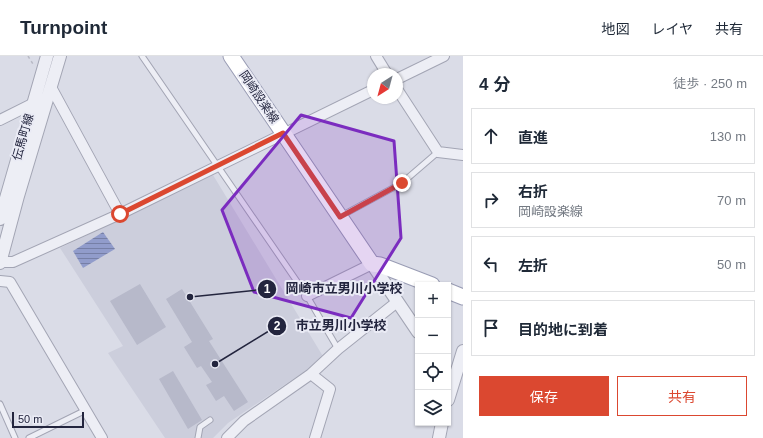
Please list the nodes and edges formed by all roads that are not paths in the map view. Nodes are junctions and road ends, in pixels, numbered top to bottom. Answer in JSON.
{"nodes":[{"id":1,"x":47,"y":56,"type":"edge"},
{"id":2,"x":60,"y":56,"type":"edge"},
{"id":3,"x":142,"y":56,"type":"edge"},
{"id":4,"x":231,"y":56,"type":"edge"},
{"id":5,"x":376,"y":56,"type":"edge"},
{"id":6,"x":444,"y":56,"type":"edge"},
{"id":7,"x":383,"y":68,"type":"edge"},
{"id":8,"x":403,"y":75,"type":"edge"},
{"id":9,"x":51,"y":87,"type":"junction"},
{"id":10,"x":367,"y":93,"type":"edge"},
{"id":11,"x":403,"y":98,"type":"edge"},
{"id":12,"x":32,"y":104,"type":"junction"},
{"id":13,"x":0,"y":120,"type":"edge"},
{"id":14,"x":283,"y":133,"type":"junction"},
{"id":15,"x":438,"y":152,"type":"junction"},
{"id":16,"x":463,"y":155,"type":"edge"},
{"id":17,"x":218,"y":166,"type":"junction"},
{"id":18,"x":120,"y":214,"type":"junction"},
{"id":19,"x":340,"y":217,"type":"junction"},
{"id":20,"x":0,"y":219,"type":"edge"},
{"id":21,"x":0,"y":263,"type":"edge"},
{"id":22,"x":372,"y":264,"type":"junction"},
{"id":23,"x":0,"y":282,"type":"edge"},
{"id":24,"x":424,"y":282,"type":"edge"},
{"id":25,"x":451,"y":292,"type":"edge"},
{"id":26,"x":307,"y":296,"type":"junction"},
{"id":27,"x":463,"y":297,"type":"edge"},
{"id":28,"x":397,"y":302,"type":"junction"},
{"id":29,"x":415,"y":328,"type":"edge"},
{"id":30,"x":338,"y":349,"type":"junction"},
{"id":31,"x":463,"y":351,"type":"edge"},
{"id":32,"x":311,"y":374,"type":"junction"},
{"id":33,"x":451,"y":377,"type":"edge"},
{"id":34,"x":0,"y":404,"type":"edge"},
{"id":35,"x":86,"y":410,"type":"junction"},
{"id":36,"x":210,"y":420,"type":"dead end"},
{"id":37,"x":441,"y":426,"type":"edge"},
{"id":38,"x":15,"y":438,"type":"edge"},
{"id":39,"x":29,"y":438,"type":"edge"},
{"id":40,"x":102,"y":438,"type":"edge"},
{"id":41,"x":198,"y":438,"type":"edge"},
{"id":42,"x":227,"y":438,"type":"edge"},
{"id":43,"x":315,"y":438,"type":"edge"},
{"id":44,"x":439,"y":438,"type":"edge"}],
"edges":[{"from":1,"to":12,"type":"street","name":"伝馬町線"},
{"from":2,"to":9,"type":"street"},
{"from":3,"to":17,"type":"lane"},
{"from":4,"to":14,"type":"main road","name":"岡崎設楽線"},
{"from":5,"to":7,"type":"street"},
{"from":6,"to":8,"type":"street"},
{"from":9,"to":18,"type":"street"},
{"from":9,"to":21,"type":"street"},
{"from":10,"to":14,"type":"street"},
{"from":11,"to":15,"type":"street"},
{"from":12,"to":13,"type":"street"},
{"from":12,"to":20,"type":"street","name":"伝馬町線"},
{"from":14,"to":17,"type":"street"},
{"from":14,"to":19,"type":"main road","name":"岡崎設楽線"},
{"from":15,"to":16,"type":"street"},
{"from":15,"to":19,"type":"lane"},
{"from":17,"to":18,"type":"street"},
{"from":17,"to":26,"type":"lane"},
{"from":18,"to":21,"type":"street"},
{"from":19,"to":22,"type":"main road","name":"岡崎設楽線"},
{"from":22,"to":24,"type":"main road"},
{"from":22,"to":26,"type":"street"},
{"from":22,"to":28,"type":"street"},
{"from":23,"to":35,"type":"street"},
{"from":25,"to":27,"type":"main road"},
{"from":26,"to":30,"type":"lane"},
{"from":28,"to":29,"type":"street"},
{"from":28,"to":30,"type":"street"},
{"from":30,"to":32,"type":"street"},
{"from":31,"to":33,"type":"street"},
{"from":32,"to":42,"type":"street"},
{"from":32,"to":43,"type":"street"},
{"from":34,"to":38,"type":"lane"},
{"from":35,"to":39,"type":"lane"},
{"from":35,"to":40,"type":"street"},
{"from":36,"to":41,"type":"lane"},
{"from":37,"to":44,"type":"street"}]}
